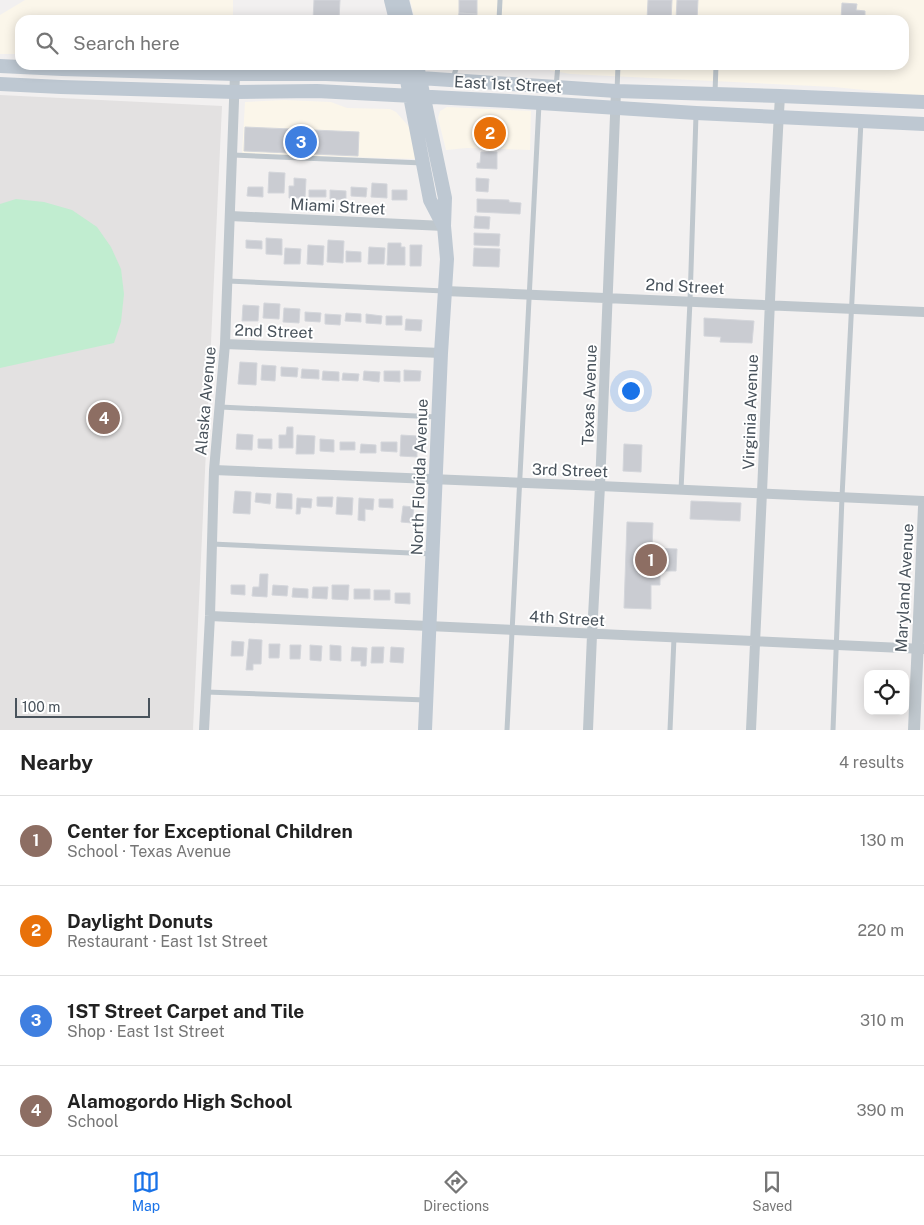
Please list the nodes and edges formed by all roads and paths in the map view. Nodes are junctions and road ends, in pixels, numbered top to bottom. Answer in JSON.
{"nodes":[{"id":1,"x":385,"y":0,"type":"edge"},
{"id":2,"x":391,"y":0,"type":"edge"},
{"id":3,"x":402,"y":0,"type":"edge"},
{"id":4,"x":500,"y":0,"type":"edge"},
{"id":5,"x":389,"y":15,"type":"edge"},
{"id":6,"x":395,"y":15,"type":"edge"},
{"id":7,"x":406,"y":15,"type":"edge"},
{"id":8,"x":499,"y":15,"type":"edge"},
{"id":9,"x":0,"y":66,"type":"edge"},
{"id":10,"x":15,"y":67,"type":"edge"},
{"id":11,"x":97,"y":70,"type":"edge"},
{"id":12,"x":347,"y":70,"type":"edge"},
{"id":13,"x":456,"y":70,"type":"edge"},
{"id":14,"x":558,"y":70,"type":"edge"},
{"id":15,"x":618,"y":70,"type":"edge"},
{"id":16,"x":716,"y":70,"type":"edge"},
{"id":17,"x":412,"y":71,"type":"edge"},
{"id":18,"x":235,"y":74,"type":"junction"},
{"id":19,"x":326,"y":74,"type":"junction"},
{"id":20,"x":453,"y":80,"type":"junction"},
{"id":21,"x":0,"y":84,"type":"edge"},
{"id":22,"x":556,"y":87,"type":"junction"},
{"id":23,"x":616,"y":91,"type":"junction"},
{"id":24,"x":235,"y":92,"type":"junction"},
{"id":25,"x":715,"y":94,"type":"junction"},
{"id":26,"x":409,"y":96,"type":"junction"},
{"id":27,"x":780,"y":96,"type":"junction"},
{"id":28,"x":424,"y":97,"type":"junction"},
{"id":29,"x":924,"y":102,"type":"edge"},
{"id":30,"x":539,"y":103,"type":"junction"},
{"id":31,"x":616,"y":108,"type":"junction"},
{"id":32,"x":696,"y":113,"type":"junction"},
{"id":33,"x":779,"y":116,"type":"junction"},
{"id":34,"x":861,"y":121,"type":"junction"},
{"id":35,"x":924,"y":124,"type":"edge"},
{"id":36,"x":233,"y":155,"type":"junction"},
{"id":37,"x":423,"y":163,"type":"junction"},
{"id":38,"x":230,"y":216,"type":"junction"},
{"id":39,"x":444,"y":226,"type":"junction"},
{"id":40,"x":228,"y":281,"type":"junction"},
{"id":41,"x":445,"y":291,"type":"junction"},
{"id":42,"x":530,"y":295,"type":"junction"},
{"id":43,"x":608,"y":298,"type":"junction"},
{"id":44,"x":690,"y":301,"type":"junction"},
{"id":45,"x":769,"y":305,"type":"junction"},
{"id":46,"x":852,"y":308,"type":"junction"},
{"id":47,"x":924,"y":312,"type":"edge"},
{"id":48,"x":225,"y":344,"type":"junction"},
{"id":49,"x":441,"y":353,"type":"junction"},
{"id":50,"x":220,"y":408,"type":"junction"},
{"id":51,"x":439,"y":418,"type":"junction"},
{"id":52,"x":214,"y":470,"type":"junction"},
{"id":53,"x":436,"y":480,"type":"junction"},
{"id":54,"x":520,"y":483,"type":"junction"},
{"id":55,"x":600,"y":486,"type":"junction"},
{"id":56,"x":681,"y":490,"type":"junction"},
{"id":57,"x":762,"y":494,"type":"junction"},
{"id":58,"x":842,"y":497,"type":"junction"},
{"id":59,"x":924,"y":501,"type":"edge"},
{"id":60,"x":924,"y":508,"type":"edge"},
{"id":61,"x":212,"y":544,"type":"junction"},
{"id":62,"x":433,"y":554,"type":"junction"},
{"id":63,"x":210,"y":616,"type":"junction"},
{"id":64,"x":430,"y":627,"type":"junction"},
{"id":65,"x":512,"y":631,"type":"junction"},
{"id":66,"x":592,"y":635,"type":"junction"},
{"id":67,"x":674,"y":638,"type":"junction"},
{"id":68,"x":754,"y":641,"type":"junction"},
{"id":69,"x":837,"y":645,"type":"junction"},
{"id":70,"x":921,"y":649,"type":"edge"},
{"id":71,"x":206,"y":692,"type":"junction"},
{"id":72,"x":427,"y":700,"type":"junction"},
{"id":73,"x":204,"y":730,"type":"edge"},
{"id":74,"x":425,"y":730,"type":"edge"},
{"id":75,"x":507,"y":730,"type":"edge"},
{"id":76,"x":588,"y":730,"type":"edge"},
{"id":77,"x":670,"y":730,"type":"edge"},
{"id":78,"x":751,"y":730,"type":"edge"},
{"id":79,"x":833,"y":730,"type":"edge"},
{"id":80,"x":914,"y":730,"type":"edge"}],
"edges":[{"from":1,"to":5,"type":"main road"},
{"from":2,"to":6,"type":"main road"},
{"from":3,"to":7,"type":"main road"},
{"from":4,"to":8,"type":"lane"},
{"from":9,"to":10,"type":"main road","name":"East 1st Street"},
{"from":11,"to":18,"type":"main road","name":"East 1st Street"},
{"from":12,"to":19,"type":"main road"},
{"from":13,"to":20,"type":"lane"},
{"from":14,"to":22,"type":"lane"},
{"from":15,"to":23,"type":"lane"},
{"from":16,"to":25,"type":"lane"},
{"from":17,"to":19,"type":"main road","name":"East 1st Street"},
{"from":17,"to":20,"type":"main road","name":"East 1st Street"},
{"from":17,"to":26,"type":"main road","name":"North Florida Avenue"},
{"from":17,"to":28,"type":"main road","name":"North Florida Avenue"},
{"from":18,"to":19,"type":"main road","name":"East 1st Street"},
{"from":18,"to":24,"type":"street","name":"Alaska Avenue"},
{"from":20,"to":22,"type":"main road","name":"East 1st Street"},
{"from":21,"to":24,"type":"main road","name":"East 1st Street"},
{"from":22,"to":23,"type":"main road","name":"East 1st Street"},
{"from":23,"to":25,"type":"main road","name":"East 1st Street"},
{"from":23,"to":31,"type":"street","name":"Texas Avenue"},
{"from":24,"to":26,"type":"main road","name":"East 1st Street"},
{"from":24,"to":36,"type":"street","name":"Alaska Avenue"},
{"from":25,"to":27,"type":"main road","name":"East 1st Street"},
{"from":26,"to":28,"type":"main road","name":"East 1st Street"},
{"from":26,"to":37,"type":"main road","name":"North Florida Avenue"},
{"from":27,"to":29,"type":"main road","name":"East 1st Street"},
{"from":27,"to":33,"type":"street","name":"Virginia Avenue"},
{"from":28,"to":30,"type":"main road","name":"East 1st Street"},
{"from":28,"to":39,"type":"main road","name":"North Florida Avenue"},
{"from":30,"to":31,"type":"main road","name":"East 1st Street"},
{"from":30,"to":42,"type":"lane"},
{"from":31,"to":32,"type":"main road","name":"East 1st Street"},
{"from":31,"to":43,"type":"street","name":"Texas Avenue"},
{"from":32,"to":33,"type":"main road","name":"East 1st Street"},
{"from":32,"to":44,"type":"lane"},
{"from":33,"to":34,"type":"main road","name":"East 1st Street"},
{"from":33,"to":45,"type":"street","name":"Virginia Avenue"},
{"from":34,"to":35,"type":"main road","name":"East 1st Street"},
{"from":34,"to":46,"type":"lane"},
{"from":36,"to":37,"type":"lane"},
{"from":36,"to":38,"type":"street","name":"Alaska Avenue"},
{"from":37,"to":39,"type":"main road","name":"North Florida Avenue"},
{"from":38,"to":39,"type":"street","name":"Miami Street"},
{"from":38,"to":40,"type":"street","name":"Alaska Avenue"},
{"from":39,"to":41,"type":"main road","name":"North Florida Avenue"},
{"from":40,"to":41,"type":"lane"},
{"from":40,"to":48,"type":"street","name":"Alaska Avenue"},
{"from":41,"to":42,"type":"street","name":"2nd Street"},
{"from":41,"to":49,"type":"main road","name":"North Florida Avenue"},
{"from":42,"to":43,"type":"street","name":"2nd Street"},
{"from":42,"to":54,"type":"lane"},
{"from":43,"to":44,"type":"street","name":"2nd Street"},
{"from":43,"to":55,"type":"street","name":"Texas Avenue"},
{"from":44,"to":45,"type":"street","name":"2nd Street"},
{"from":44,"to":56,"type":"lane"},
{"from":45,"to":46,"type":"street","name":"2nd Street"},
{"from":45,"to":57,"type":"street","name":"Virginia Avenue"},
{"from":46,"to":47,"type":"street","name":"2nd Street"},
{"from":46,"to":58,"type":"lane"},
{"from":48,"to":49,"type":"street","name":"2nd Street"},
{"from":48,"to":50,"type":"street","name":"Alaska Avenue"},
{"from":49,"to":51,"type":"main road","name":"North Florida Avenue"},
{"from":50,"to":51,"type":"lane"},
{"from":50,"to":52,"type":"street","name":"Alaska Avenue"},
{"from":51,"to":53,"type":"main road","name":"North Florida Avenue"},
{"from":52,"to":53,"type":"street","name":"3rd Street"},
{"from":52,"to":61,"type":"street","name":"Alaska Avenue"},
{"from":53,"to":54,"type":"street","name":"3rd Street"},
{"from":53,"to":62,"type":"main road","name":"North Florida Avenue"},
{"from":54,"to":55,"type":"street","name":"3rd Street"},
{"from":54,"to":65,"type":"lane"},
{"from":55,"to":56,"type":"street","name":"3rd Street"},
{"from":55,"to":66,"type":"street","name":"Texas Avenue"},
{"from":56,"to":57,"type":"street","name":"3rd Street"},
{"from":57,"to":58,"type":"street","name":"3rd Street"},
{"from":57,"to":68,"type":"street","name":"Virginia Avenue"},
{"from":58,"to":59,"type":"street","name":"3rd Street"},
{"from":58,"to":69,"type":"lane"},
{"from":60,"to":70,"type":"street","name":"Maryland Avenue"},
{"from":61,"to":62,"type":"lane"},
{"from":61,"to":63,"type":"street","name":"Alaska Avenue"},
{"from":62,"to":64,"type":"main road","name":"North Florida Avenue"},
{"from":63,"to":64,"type":"street","name":"4th Street"},
{"from":63,"to":71,"type":"street","name":"Alaska Avenue"},
{"from":64,"to":65,"type":"street","name":"4th Street"},
{"from":64,"to":72,"type":"main road","name":"North Florida Avenue"},
{"from":65,"to":66,"type":"street","name":"4th Street"},
{"from":65,"to":75,"type":"lane"},
{"from":66,"to":67,"type":"street","name":"4th Street"},
{"from":66,"to":76,"type":"street","name":"Texas Avenue"},
{"from":67,"to":68,"type":"street","name":"4th Street"},
{"from":67,"to":77,"type":"lane"},
{"from":68,"to":69,"type":"street","name":"4th Street"},
{"from":68,"to":78,"type":"street","name":"Virginia Avenue"},
{"from":69,"to":70,"type":"street","name":"4th Street"},
{"from":69,"to":79,"type":"lane"},
{"from":70,"to":80,"type":"street","name":"Maryland Avenue"},
{"from":71,"to":72,"type":"lane"},
{"from":71,"to":73,"type":"street","name":"Alaska Avenue"},
{"from":72,"to":74,"type":"main road","name":"North Florida Avenue"}]}
